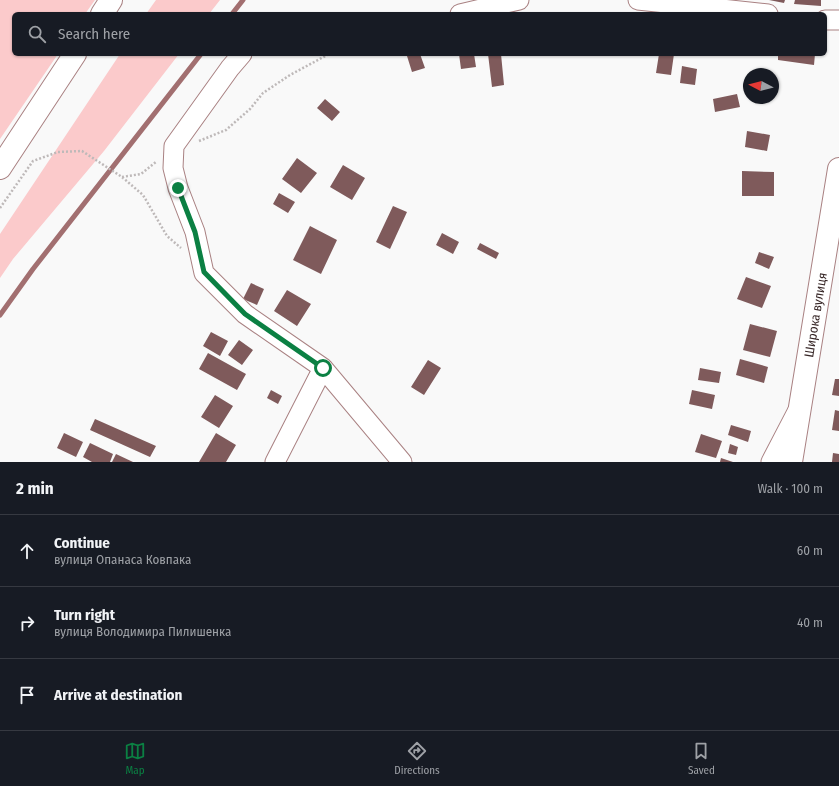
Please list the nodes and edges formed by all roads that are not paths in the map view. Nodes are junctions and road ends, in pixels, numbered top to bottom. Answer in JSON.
{"nodes":[{"id":1,"x":111,"y":0,"type":"edge"},
{"id":2,"x":519,"y":0,"type":"edge"},
{"id":3,"x":638,"y":0,"type":"edge"},
{"id":4,"x":103,"y":12,"type":"edge"},
{"id":5,"x":468,"y":12,"type":"edge"},
{"id":6,"x":749,"y":12,"type":"edge"},
{"id":7,"x":827,"y":20,"type":"edge"},
{"id":8,"x":839,"y":20,"type":"edge"},
{"id":9,"x":74,"y":56,"type":"edge"},
{"id":10,"x":240,"y":56,"type":"edge"},
{"id":11,"x":0,"y":168,"type":"edge"},
{"id":12,"x":839,"y":169,"type":"edge"},
{"id":13,"x":323,"y":368,"type":"junction"},
{"id":14,"x":800,"y":407,"type":"junction"},
{"id":15,"x":275,"y":462,"type":"edge"},
{"id":16,"x":402,"y":462,"type":"edge"},
{"id":17,"x":771,"y":462,"type":"edge"},
{"id":18,"x":791,"y":462,"type":"edge"}],
"edges":[{"from":1,"to":4,"type":"main road"},
{"from":2,"to":5,"type":"street"},
{"from":3,"to":6,"type":"street"},
{"from":7,"to":8,"type":"street"},
{"from":9,"to":11,"type":"main road"},
{"from":10,"to":13,"type":"street"},
{"from":12,"to":14,"type":"main road","name":"Широка вулиця"},
{"from":13,"to":15,"type":"street"},
{"from":13,"to":16,"type":"street"},
{"from":14,"to":17,"type":"street"},
{"from":14,"to":18,"type":"main road","name":"Широка вулиця"}]}
